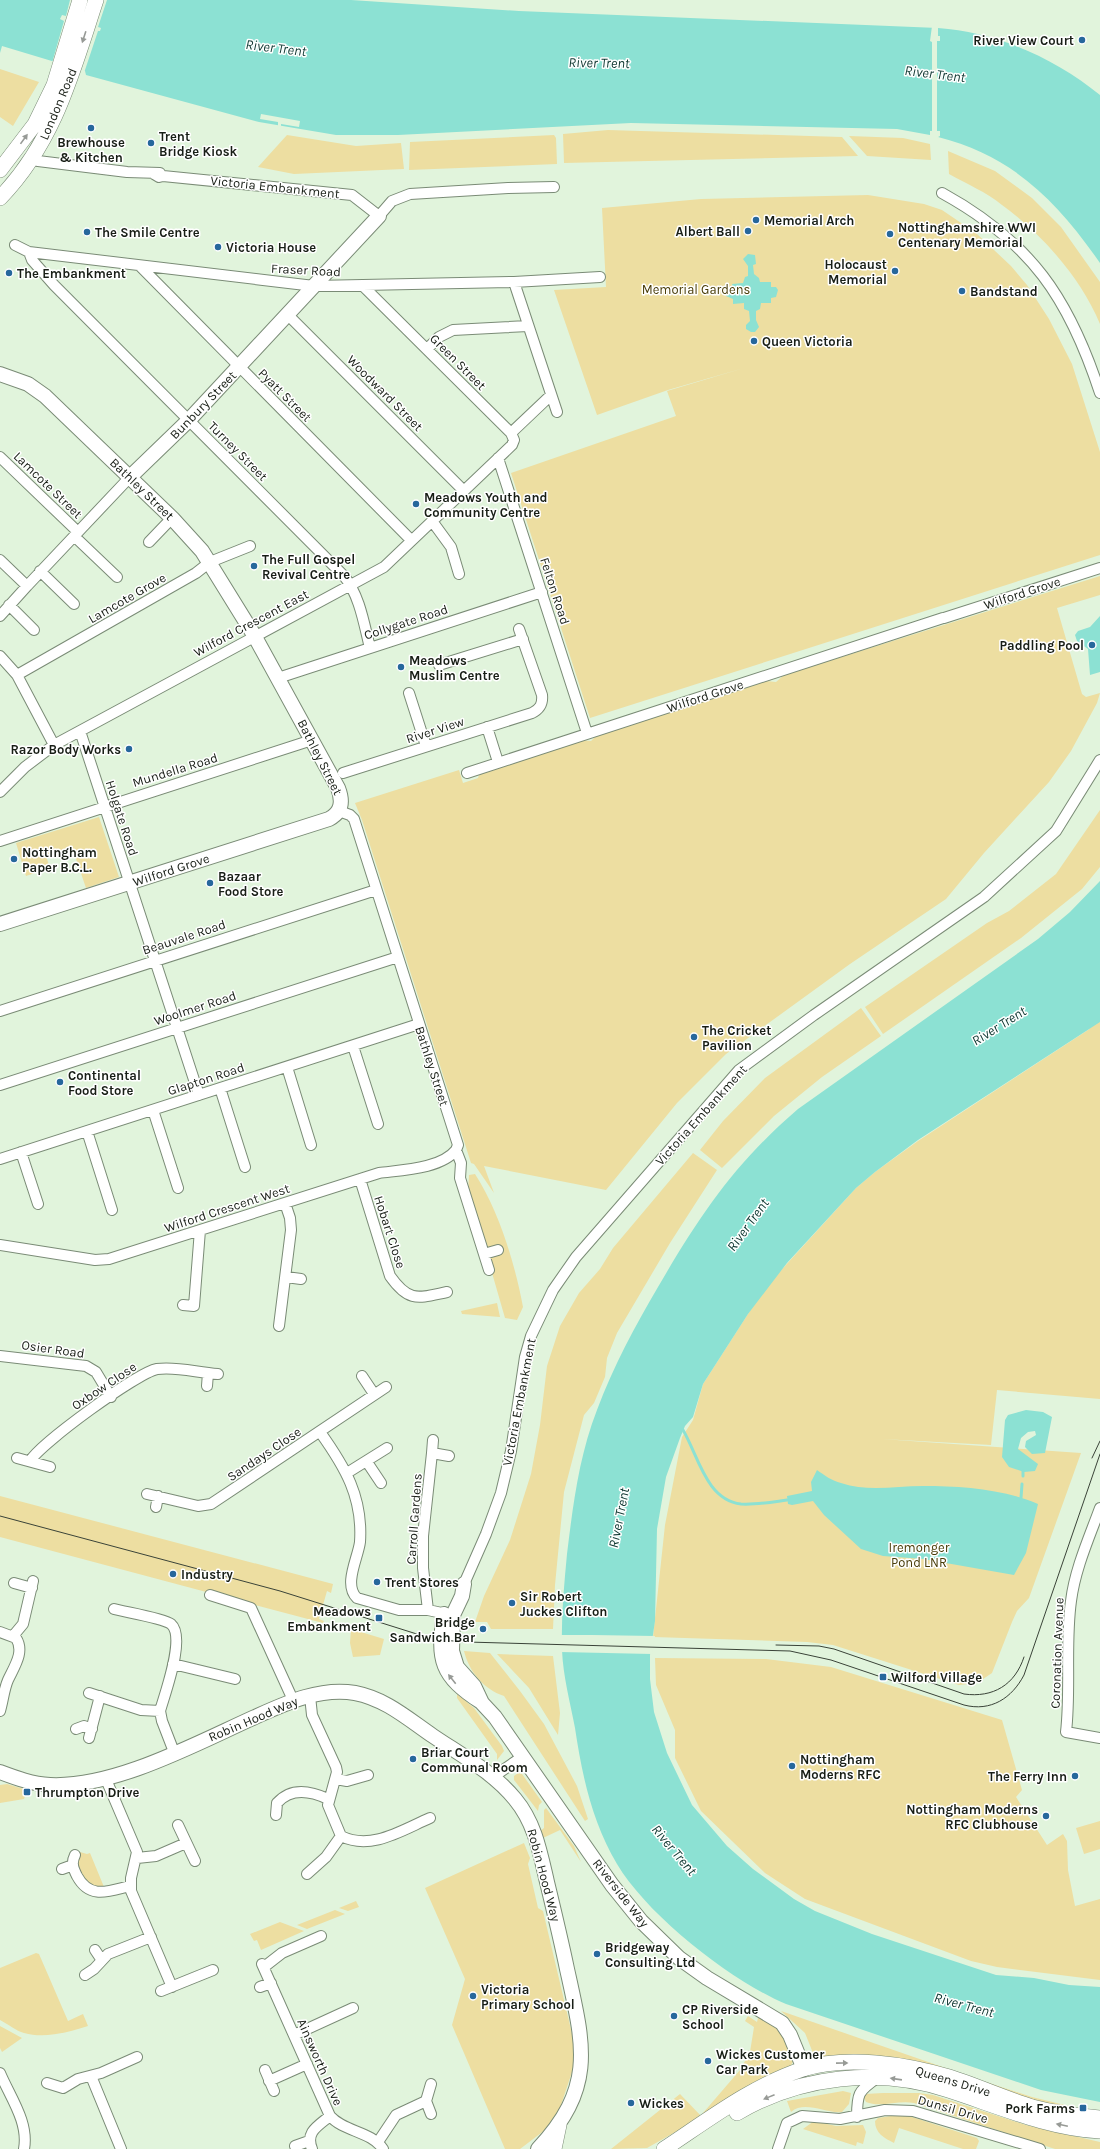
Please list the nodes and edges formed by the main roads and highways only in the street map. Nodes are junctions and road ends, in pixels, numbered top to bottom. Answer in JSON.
{"nodes":[{"id":1,"x":80,"y":0,"type":"edge"},
{"id":2,"x":96,"y":0,"type":"edge"},
{"id":3,"x":60,"y":87,"type":"junction"},
{"id":4,"x":0,"y":170,"type":"edge"},
{"id":5,"x":0,"y":198,"type":"edge"},
{"id":6,"x":804,"y":2069,"type":"junction"},
{"id":7,"x":839,"y":2079,"type":"junction"},
{"id":8,"x":1100,"y":2118,"type":"edge"},
{"id":9,"x":559,"y":2125,"type":"road end"},
{"id":10,"x":1100,"y":2131,"type":"edge"},
{"id":11,"x":554,"y":2149,"type":"edge"},
{"id":12,"x":664,"y":2149,"type":"edge"},
{"id":13,"x":681,"y":2149,"type":"edge"}],
"edges":[{"from":1,"to":3,"type":"main road","name":"London Road"},
{"from":2,"to":3,"type":"main road","name":"London Road","one_way":true},
{"from":4,"to":3,"type":"main road","name":"London Road","one_way":true},
{"from":3,"to":5,"type":"main road","name":"London Road"},
{"from":6,"to":7,"type":"main road","name":"Queens Drive"},
{"from":6,"to":8,"type":"main road","name":"Queens Drive","one_way":true},
{"from":6,"to":12,"type":"main road","name":"Queens Drive"},
{"from":10,"to":7,"type":"main road","name":"Queens Drive","one_way":true},
{"from":7,"to":13,"type":"main road","name":"Queens Drive","one_way":true},
{"from":9,"to":11,"type":"main road"}]}
